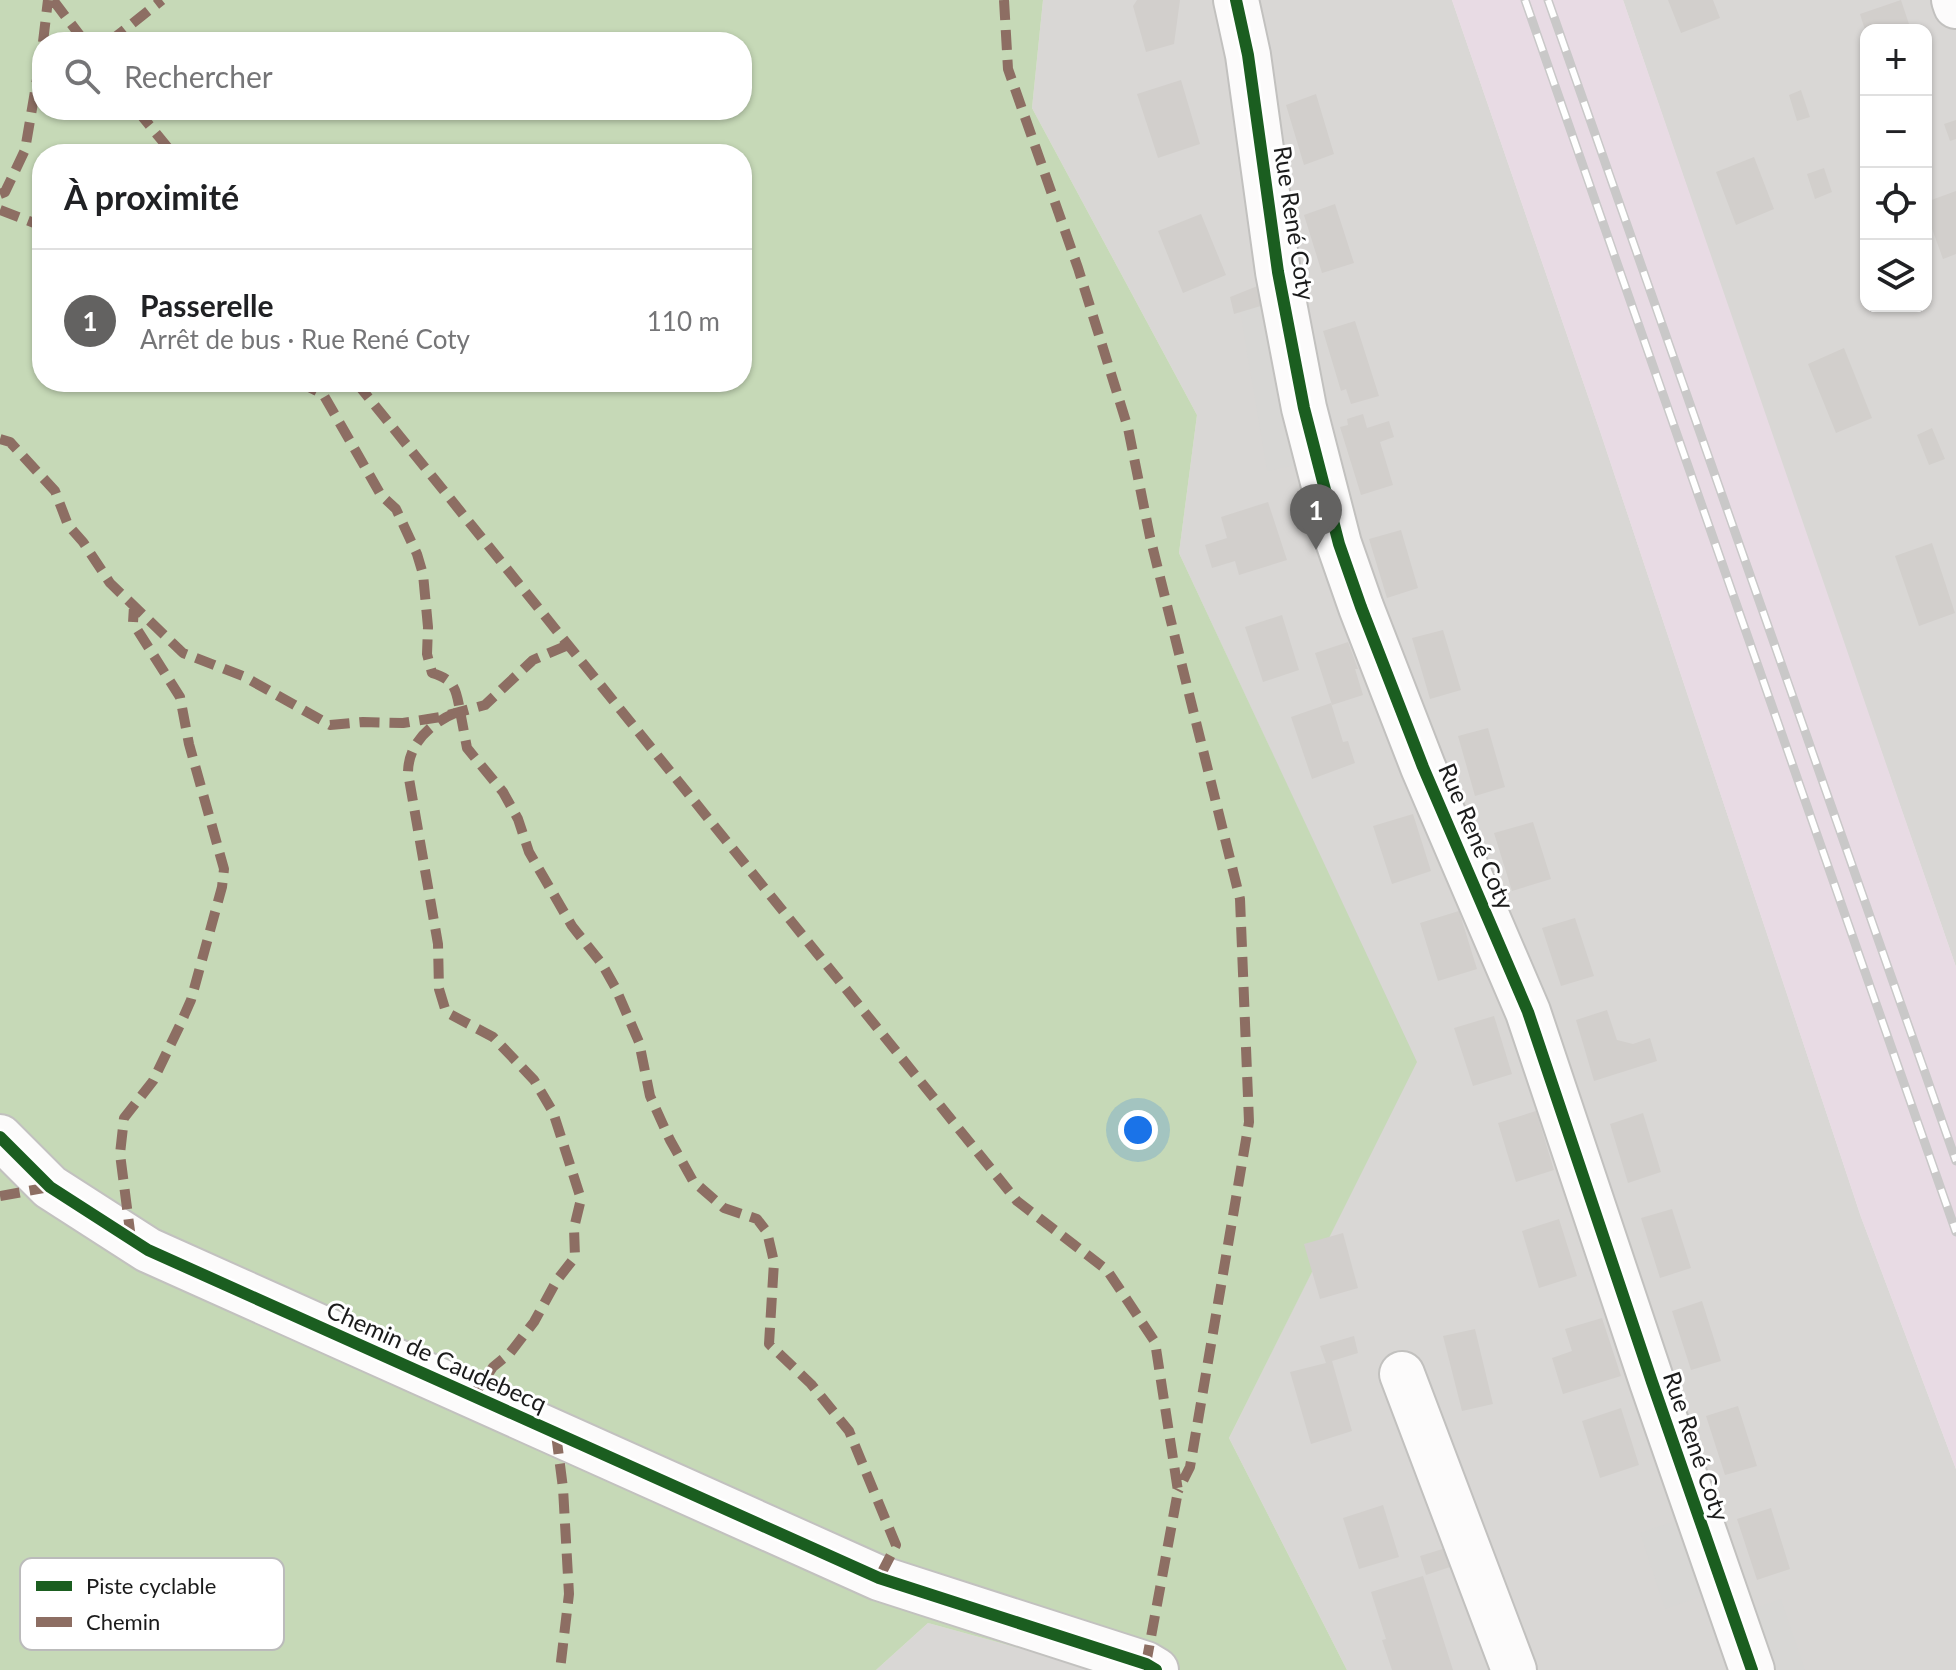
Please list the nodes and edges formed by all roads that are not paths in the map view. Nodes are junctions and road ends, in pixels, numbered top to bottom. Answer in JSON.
{"nodes":[{"id":1,"x":1236,"y":0,"type":"edge"},
{"id":2,"x":1954,"y":0,"type":"edge"},
{"id":3,"x":1956,"y":6,"type":"edge"},
{"id":4,"x":0,"y":1137,"type":"edge"},
{"id":5,"x":1402,"y":1374,"type":"dead end"},
{"id":6,"x":1156,"y":1670,"type":"edge"},
{"id":7,"x":1514,"y":1670,"type":"edge"},
{"id":8,"x":1752,"y":1670,"type":"edge"}],
"edges":[{"from":1,"to":8,"type":"street","name":"Rue René Coty"},
{"from":2,"to":3,"type":"street"},
{"from":4,"to":6,"type":"street","name":"Chemin de Caudebecq"},
{"from":5,"to":7,"type":"street"}]}
